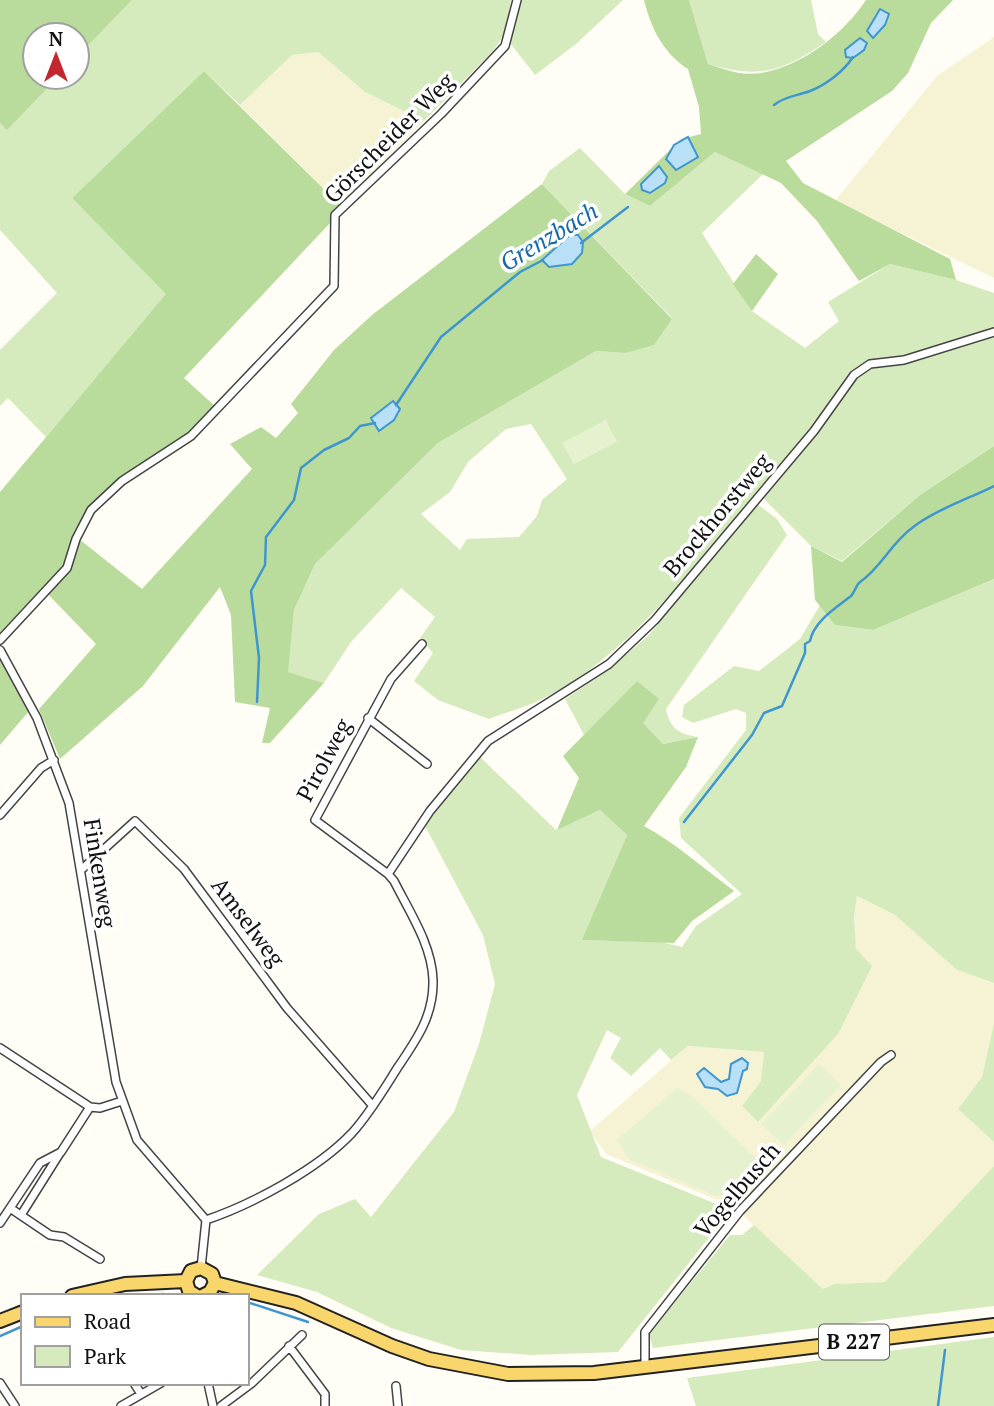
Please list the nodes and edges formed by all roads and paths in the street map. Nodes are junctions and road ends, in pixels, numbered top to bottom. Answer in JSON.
{"nodes":[{"id":1,"x":517,"y":0,"type":"edge"},
{"id":2,"x":994,"y":332,"type":"edge"},
{"id":3,"x":0,"y":640,"type":"edge"},
{"id":4,"x":422,"y":644,"type":"dead end"},
{"id":5,"x":0,"y":650,"type":"edge"},
{"id":6,"x":368,"y":719,"type":"junction"},
{"id":7,"x":54,"y":760,"type":"junction"},
{"id":8,"x":427,"y":764,"type":"dead end"},
{"id":9,"x":0,"y":815,"type":"edge"},
{"id":10,"x":81,"y":870,"type":"junction"},
{"id":11,"x":388,"y":874,"type":"junction"},
{"id":12,"x":2,"y":1052,"type":"edge"},
{"id":13,"x":891,"y":1055,"type":"dead end"},
{"id":14,"x":122,"y":1101,"type":"junction"},
{"id":15,"x":373,"y":1106,"type":"junction"},
{"id":16,"x":90,"y":1107,"type":"junction"},
{"id":17,"x":61,"y":1152,"type":"junction"},
{"id":18,"x":10,"y":1208,"type":"junction"},
{"id":19,"x":21,"y":1215,"type":"junction"},
{"id":20,"x":206,"y":1220,"type":"junction"},
{"id":21,"x":0,"y":1223,"type":"edge"},
{"id":22,"x":100,"y":1259,"type":"dead end"},
{"id":23,"x":201,"y":1268,"type":"junction"},
{"id":24,"x":186,"y":1281,"type":"junction"},
{"id":25,"x":215,"y":1283,"type":"junction"},
{"id":26,"x":81,"y":1294,"type":"edge"},
{"id":27,"x":196,"y":1294,"type":"edge"},
{"id":28,"x":205,"y":1294,"type":"edge"},
{"id":29,"x":21,"y":1313,"type":"edge"},
{"id":30,"x":0,"y":1321,"type":"edge"},
{"id":31,"x":994,"y":1325,"type":"edge"},
{"id":32,"x":302,"y":1335,"type":"dead end"},
{"id":33,"x":289,"y":1346,"type":"junction"},
{"id":34,"x":645,"y":1367,"type":"junction"},
{"id":35,"x":0,"y":1383,"type":"edge"},
{"id":36,"x":135,"y":1385,"type":"edge"},
{"id":37,"x":157,"y":1385,"type":"edge"},
{"id":38,"x":208,"y":1385,"type":"edge"},
{"id":39,"x":396,"y":1387,"type":"dead end"},
{"id":40,"x":141,"y":1394,"type":"junction"},
{"id":41,"x":15,"y":1406,"type":"edge"},
{"id":42,"x":121,"y":1406,"type":"edge"},
{"id":43,"x":213,"y":1406,"type":"edge"},
{"id":44,"x":221,"y":1406,"type":"edge"},
{"id":45,"x":325,"y":1406,"type":"edge"},
{"id":46,"x":398,"y":1406,"type":"edge"}],
"edges":[{"from":1,"to":3,"type":"street","name":"Görscheider Weg"},
{"from":2,"to":11,"type":"street","name":"Brockhorstweg"},
{"from":4,"to":6,"type":"street","name":"Pirolweg"},
{"from":5,"to":7,"type":"street","name":"Finkenweg"},
{"from":6,"to":8,"type":"street","name":"Pirolweg"},
{"from":6,"to":11,"type":"street","name":"Pirolweg"},
{"from":7,"to":9,"type":"street"},
{"from":7,"to":10,"type":"street","name":"Finkenweg"},
{"from":10,"to":14,"type":"street","name":"Finkenweg"},
{"from":10,"to":15,"type":"street","name":"Amselweg"},
{"from":11,"to":15,"type":"street"},
{"from":12,"to":16,"type":"street"},
{"from":13,"to":34,"type":"street","name":"Vogelbusch"},
{"from":14,"to":16,"type":"street"},
{"from":14,"to":20,"type":"street","name":"Finkenweg"},
{"from":15,"to":20,"type":"street"},
{"from":16,"to":17,"type":"street"},
{"from":17,"to":18,"type":"street"},
{"from":17,"to":19,"type":"street"},
{"from":18,"to":19,"type":"street"},
{"from":18,"to":21,"type":"street"},
{"from":19,"to":22,"type":"street"},
{"from":20,"to":23,"type":"street"},
{"from":23,"to":24,"type":"main road"},
{"from":23,"to":25,"type":"main road"},
{"from":24,"to":26,"type":"main road"},
{"from":24,"to":27,"type":"main road"},
{"from":25,"to":28,"type":"main road"},
{"from":25,"to":34,"type":"main road","number":"B 227"},
{"from":29,"to":30,"type":"main road"},
{"from":31,"to":34,"type":"main road","number":"B 227"},
{"from":32,"to":33,"type":"street"},
{"from":33,"to":44,"type":"street"},
{"from":33,"to":45,"type":"street"},
{"from":35,"to":41,"type":"street"},
{"from":36,"to":40,"type":"street"},
{"from":37,"to":40,"type":"street"},
{"from":38,"to":43,"type":"street"},
{"from":39,"to":46,"type":"street"},
{"from":40,"to":42,"type":"street"}]}
